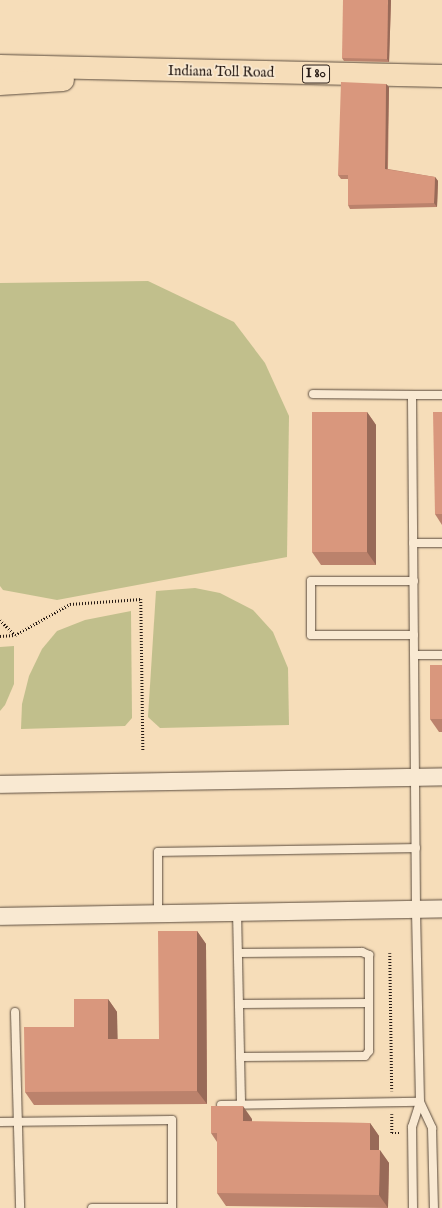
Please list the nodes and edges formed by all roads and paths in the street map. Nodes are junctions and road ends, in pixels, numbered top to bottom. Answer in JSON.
{"nodes":[{"id":1,"x":0,"y":66,"type":"edge"},
{"id":2,"x":190,"y":71,"type":"junction"},
{"id":3,"x":442,"y":76,"type":"edge"},
{"id":4,"x":0,"y":84,"type":"edge"},
{"id":5,"x":313,"y":394,"type":"dead end"},
{"id":6,"x":412,"y":395,"type":"junction"},
{"id":7,"x":442,"y":395,"type":"edge"},
{"id":8,"x":413,"y":543,"type":"junction"},
{"id":9,"x":442,"y":543,"type":"edge"},
{"id":10,"x":414,"y":581,"type":"junction"},
{"id":11,"x":0,"y":620,"type":"edge"},
{"id":12,"x":15,"y":635,"type":"junction"},
{"id":13,"x":414,"y":635,"type":"junction"},
{"id":14,"x":0,"y":636,"type":"edge"},
{"id":15,"x":415,"y":655,"type":"junction"},
{"id":16,"x":442,"y":655,"type":"edge"},
{"id":17,"x":142,"y":750,"type":"dead end"},
{"id":18,"x":416,"y":776,"type":"junction"},
{"id":19,"x":442,"y":776,"type":"edge"},
{"id":20,"x":0,"y":784,"type":"edge"},
{"id":21,"x":416,"y":848,"type":"junction"},
{"id":22,"x":416,"y":908,"type":"junction"},
{"id":23,"x":442,"y":908,"type":"edge"},
{"id":24,"x":237,"y":911,"type":"junction"},
{"id":25,"x":158,"y":913,"type":"junction"},
{"id":26,"x":0,"y":916,"type":"edge"},
{"id":27,"x":238,"y":953,"type":"junction"},
{"id":28,"x":390,"y":953,"type":"dead end"},
{"id":29,"x":369,"y":1002,"type":"junction"},
{"id":30,"x":239,"y":1004,"type":"junction"},
{"id":31,"x":15,"y":1012,"type":"dead end"},
{"id":32,"x":240,"y":1057,"type":"junction"},
{"id":33,"x":420,"y":1102,"type":"junction"},
{"id":34,"x":392,"y":1103,"type":"junction"},
{"id":35,"x":221,"y":1105,"type":"edge"},
{"id":36,"x":241,"y":1105,"type":"junction"},
{"id":37,"x":0,"y":1122,"type":"edge"},
{"id":38,"x":17,"y":1122,"type":"junction"},
{"id":39,"x":412,"y":1134,"type":"junction"},
{"id":40,"x":20,"y":1208,"type":"edge"},
{"id":41,"x":92,"y":1208,"type":"edge"},
{"id":42,"x":172,"y":1208,"type":"edge"},
{"id":43,"x":413,"y":1208,"type":"edge"},
{"id":44,"x":434,"y":1208,"type":"edge"}],
"edges":[{"from":1,"to":2,"type":"highway","name":"Indiana Toll Road","number":"I 80"},
{"from":2,"to":3,"type":"highway","name":"Indiana Toll Road","number":"I 80"},
{"from":2,"to":4,"type":"highway"},
{"from":5,"to":6,"type":"lane"},
{"from":6,"to":7,"type":"lane"},
{"from":6,"to":8,"type":"lane"},
{"from":8,"to":9,"type":"lane"},
{"from":8,"to":10,"type":"lane"},
{"from":10,"to":13,"type":"lane"},
{"from":10,"to":13,"type":"lane"},
{"from":11,"to":12,"type":"path"},
{"from":12,"to":14,"type":"path"},
{"from":12,"to":17,"type":"path"},
{"from":13,"to":15,"type":"lane"},
{"from":15,"to":16,"type":"lane"},
{"from":15,"to":18,"type":"lane"},
{"from":18,"to":19,"type":"street"},
{"from":18,"to":20,"type":"street"},
{"from":18,"to":21,"type":"lane"},
{"from":21,"to":22,"type":"lane"},
{"from":21,"to":25,"type":"lane"},
{"from":22,"to":23,"type":"street"},
{"from":22,"to":24,"type":"street"},
{"from":22,"to":33,"type":"lane"},
{"from":24,"to":25,"type":"street"},
{"from":24,"to":27,"type":"lane"},
{"from":25,"to":26,"type":"street"},
{"from":27,"to":29,"type":"lane"},
{"from":27,"to":30,"type":"lane"},
{"from":28,"to":34,"type":"path"},
{"from":29,"to":30,"type":"lane"},
{"from":29,"to":32,"type":"lane"},
{"from":30,"to":32,"type":"lane"},
{"from":31,"to":38,"type":"lane"},
{"from":32,"to":36,"type":"lane"},
{"from":33,"to":34,"type":"lane"},
{"from":33,"to":39,"type":"lane"},
{"from":33,"to":44,"type":"lane"},
{"from":34,"to":36,"type":"lane"},
{"from":34,"to":39,"type":"path"},
{"from":35,"to":36,"type":"lane"},
{"from":37,"to":38,"type":"lane"},
{"from":38,"to":40,"type":"lane"},
{"from":38,"to":42,"type":"lane"},
{"from":39,"to":43,"type":"lane"},
{"from":41,"to":42,"type":"lane"}]}
